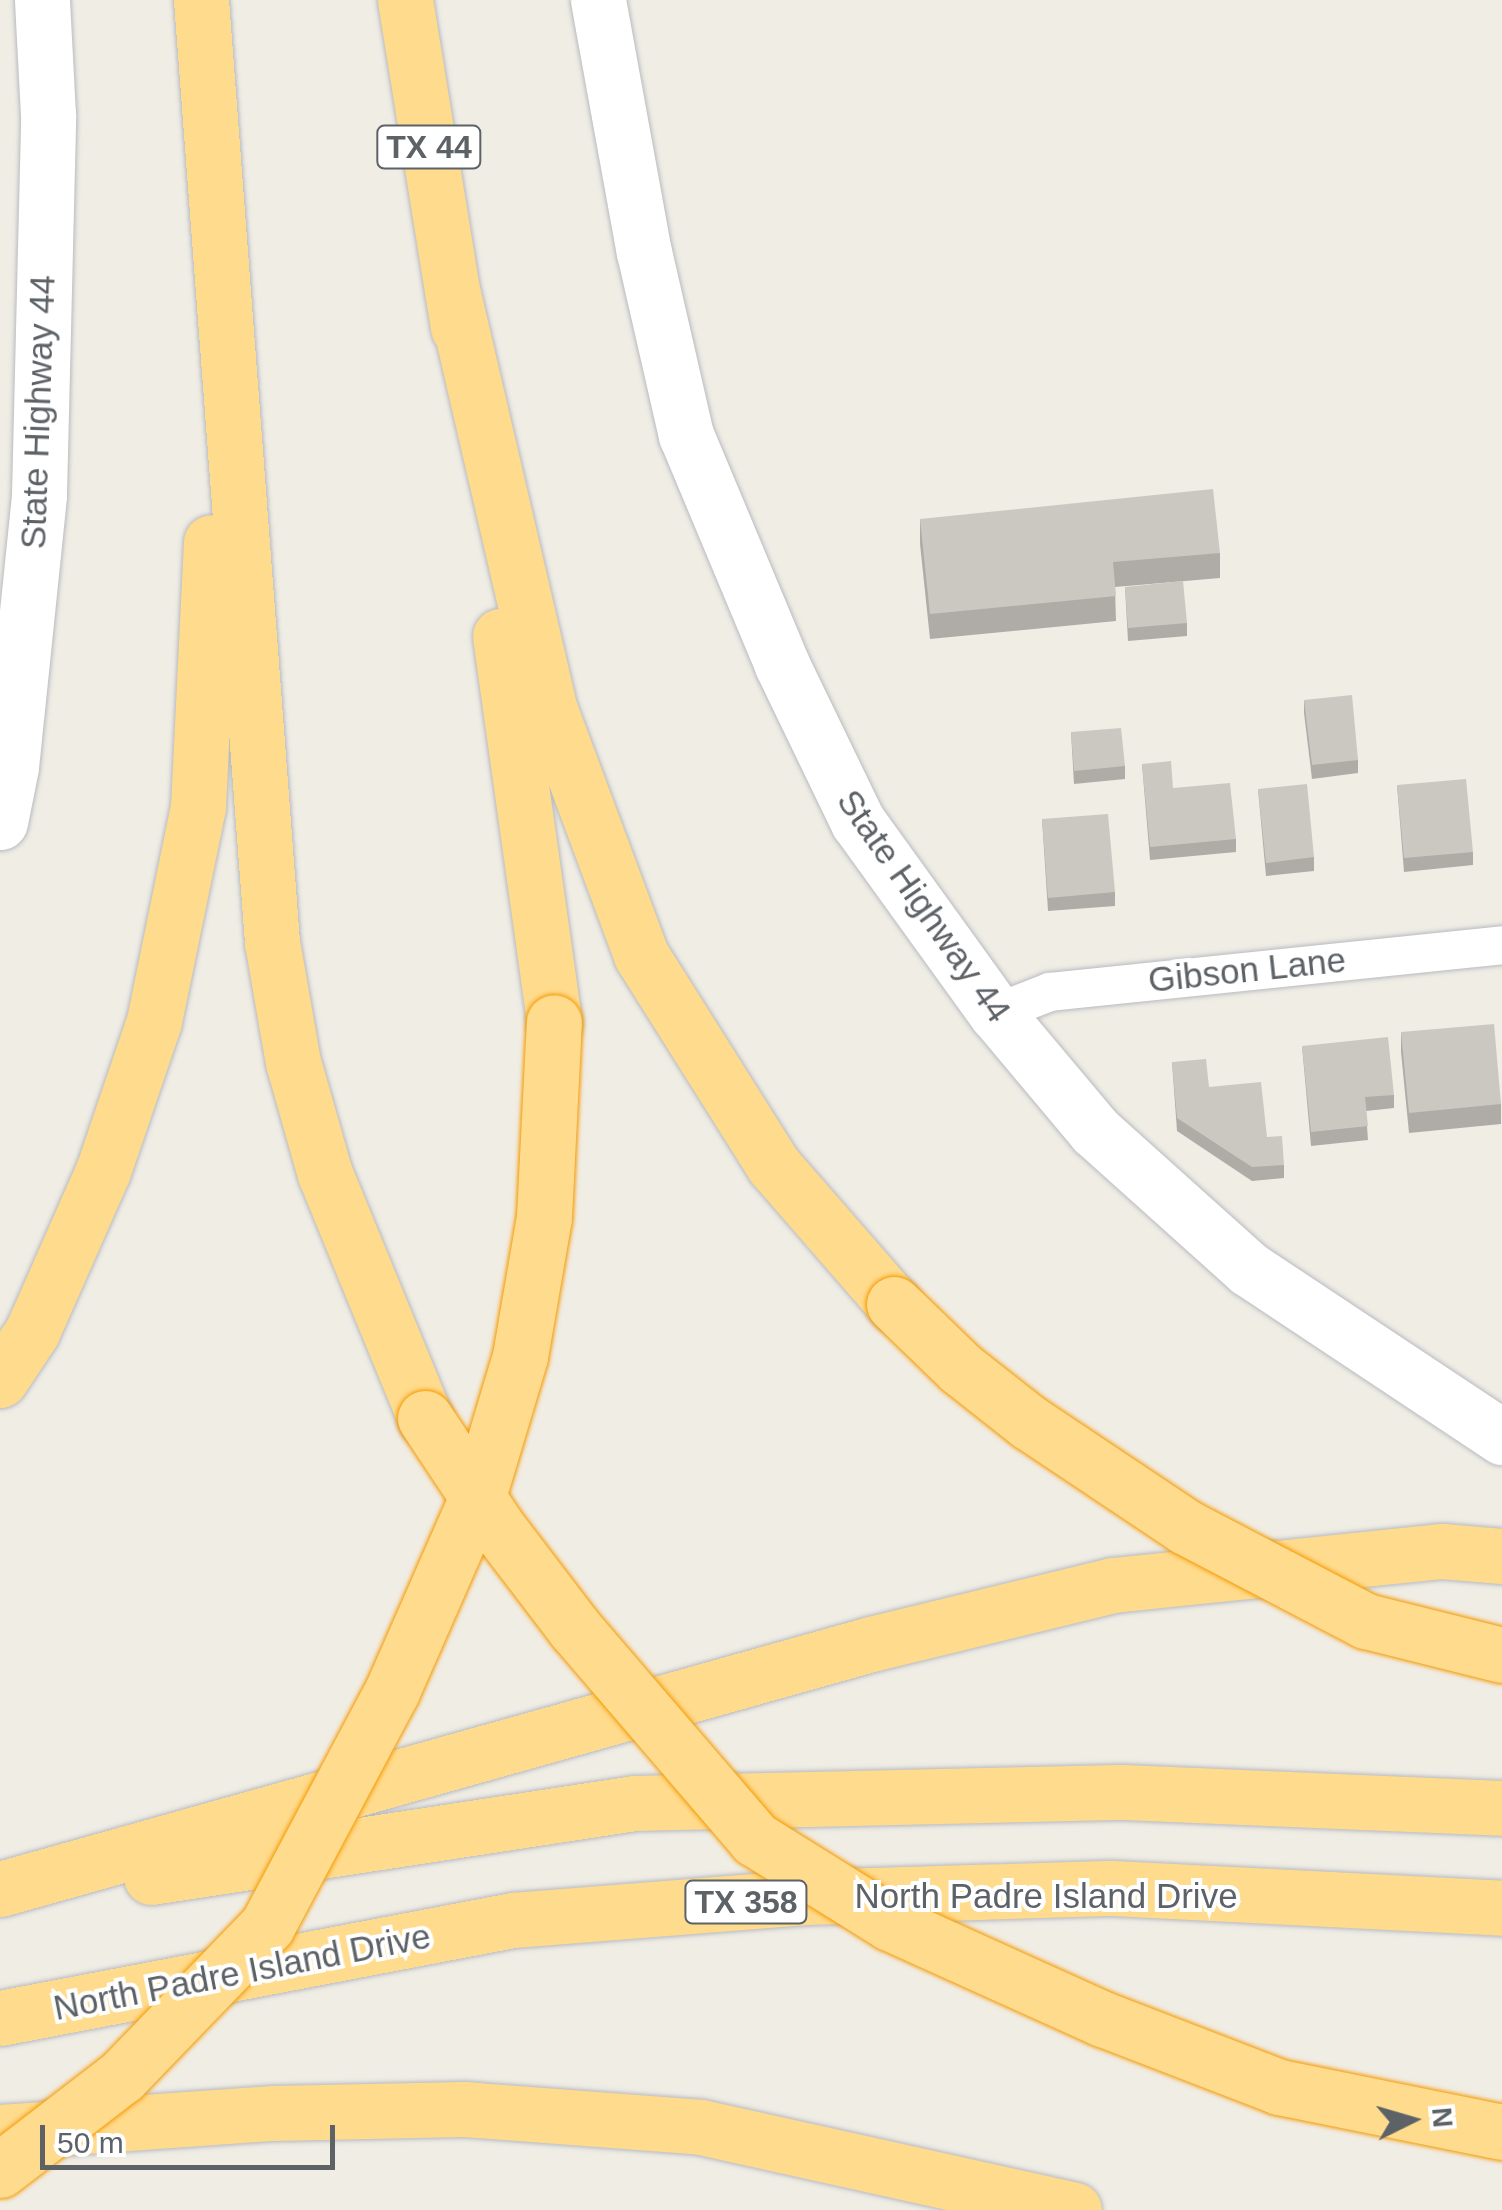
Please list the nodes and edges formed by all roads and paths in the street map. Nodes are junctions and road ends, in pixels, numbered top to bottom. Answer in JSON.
{"nodes":[{"id":1,"x":42,"y":0,"type":"edge"},
{"id":2,"x":186,"y":0,"type":"edge"},
{"id":3,"x":202,"y":0,"type":"edge"},
{"id":4,"x":405,"y":0,"type":"edge"},
{"id":5,"x":598,"y":0,"type":"edge"},
{"id":6,"x":453,"y":294,"type":"junction"},
{"id":7,"x":0,"y":822,"type":"edge"},
{"id":8,"x":1502,"y":945,"type":"edge"},
{"id":9,"x":996,"y":1013,"type":"junction"},
{"id":10,"x":0,"y":1380,"type":"edge"},
{"id":11,"x":1502,"y":1437,"type":"edge"},
{"id":12,"x":1502,"y":1556,"type":"edge"},
{"id":13,"x":1502,"y":1654,"type":"edge"},
{"id":14,"x":1502,"y":1808,"type":"edge"},
{"id":15,"x":0,"y":1889,"type":"edge"},
{"id":16,"x":0,"y":1900,"type":"edge"},
{"id":17,"x":1502,"y":1908,"type":"edge"},
{"id":18,"x":0,"y":2018,"type":"edge"},
{"id":19,"x":0,"y":2132,"type":"edge"},
{"id":20,"x":1502,"y":2132,"type":"edge"},
{"id":21,"x":0,"y":2170,"type":"edge"},
{"id":22,"x":1074,"y":2210,"type":"edge"}],
"edges":[{"from":1,"to":7,"type":"main road","name":"State Highway 44"},
{"from":2,"to":10,"type":"highway"},
{"from":3,"to":20,"type":"highway","bridge":true},
{"from":4,"to":6,"type":"highway","number":"TX 44"},
{"from":5,"to":9,"type":"main road","name":"State Highway 44"},
{"from":6,"to":13,"type":"highway","bridge":true},
{"from":6,"to":21,"type":"highway","bridge":true},
{"from":8,"to":9,"type":"street","name":"Gibson Lane"},
{"from":9,"to":11,"type":"main road","name":"State Highway 44"},
{"from":12,"to":15,"type":"highway"},
{"from":14,"to":16,"type":"highway"},
{"from":17,"to":18,"type":"highway","name":"North Padre Island Drive","number":"TX 358"},
{"from":19,"to":22,"type":"highway"}]}
